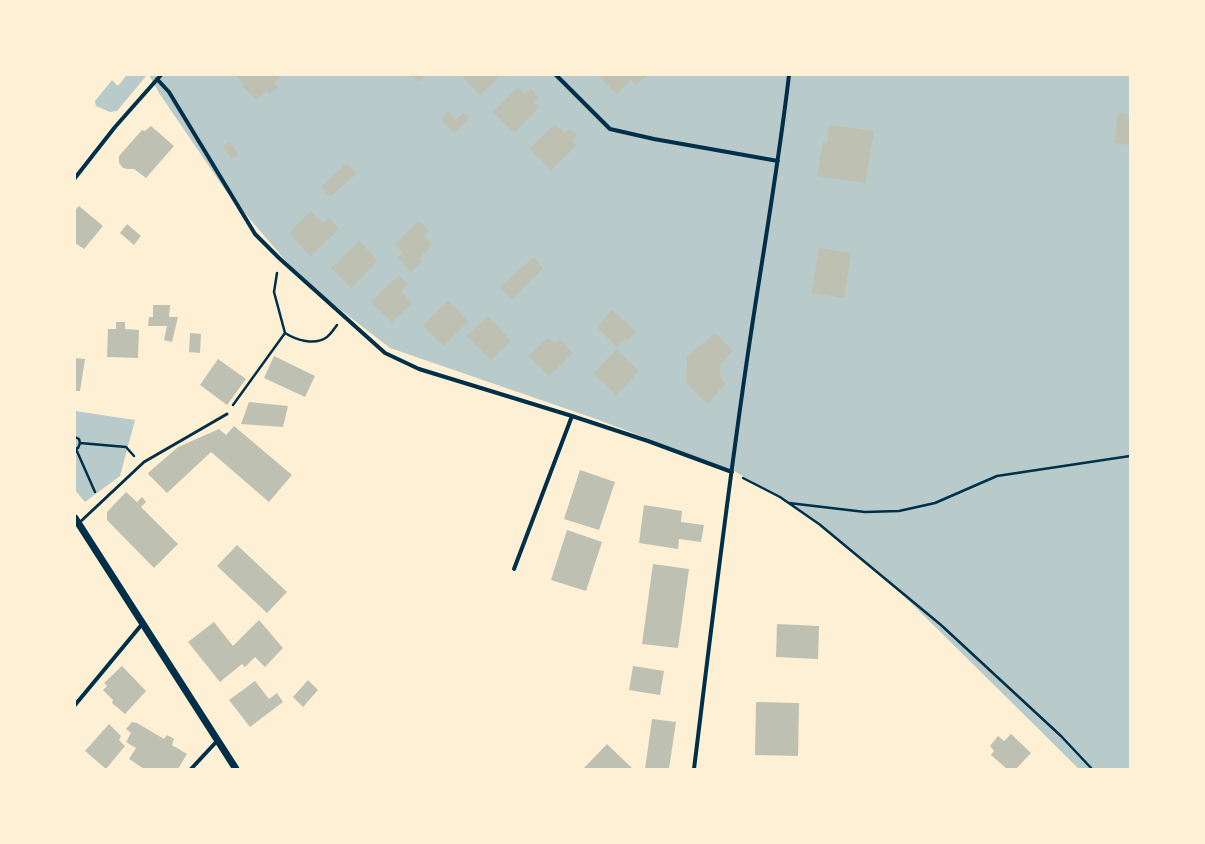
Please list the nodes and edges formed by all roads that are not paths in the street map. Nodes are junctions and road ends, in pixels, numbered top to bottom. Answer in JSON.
{"nodes":[{"id":1,"x":556,"y":75,"type":"edge"},
{"id":2,"x":789,"y":75,"type":"edge"},
{"id":3,"x":159,"y":77,"type":"edge"},
{"id":4,"x":778,"y":161,"type":"junction"},
{"id":5,"x":75,"y":178,"type":"edge"},
{"id":6,"x":227,"y":414,"type":"road end"},
{"id":7,"x":572,"y":416,"type":"junction"},
{"id":8,"x":732,"y":472,"type":"junction"},
{"id":9,"x":77,"y":520,"type":"edge"},
{"id":10,"x":514,"y":569,"type":"dead end"},
{"id":11,"x":143,"y":623,"type":"junction"},
{"id":12,"x":75,"y":705,"type":"edge"},
{"id":13,"x":218,"y":740,"type":"junction"},
{"id":14,"x":191,"y":769,"type":"edge"},
{"id":15,"x":236,"y":769,"type":"edge"},
{"id":16,"x":694,"y":769,"type":"edge"}],
"edges":[{"from":1,"to":4,"type":"street"},
{"from":2,"to":4,"type":"street"},
{"from":3,"to":5,"type":"street"},
{"from":3,"to":7,"type":"street"},
{"from":4,"to":8,"type":"street"},
{"from":6,"to":9,"type":"lane"},
{"from":7,"to":8,"type":"street"},
{"from":7,"to":10,"type":"street"},
{"from":8,"to":16,"type":"street"},
{"from":9,"to":11,"type":"street"},
{"from":11,"to":12,"type":"street"},
{"from":11,"to":13,"type":"street"},
{"from":13,"to":14,"type":"street"},
{"from":13,"to":15,"type":"street"}]}
